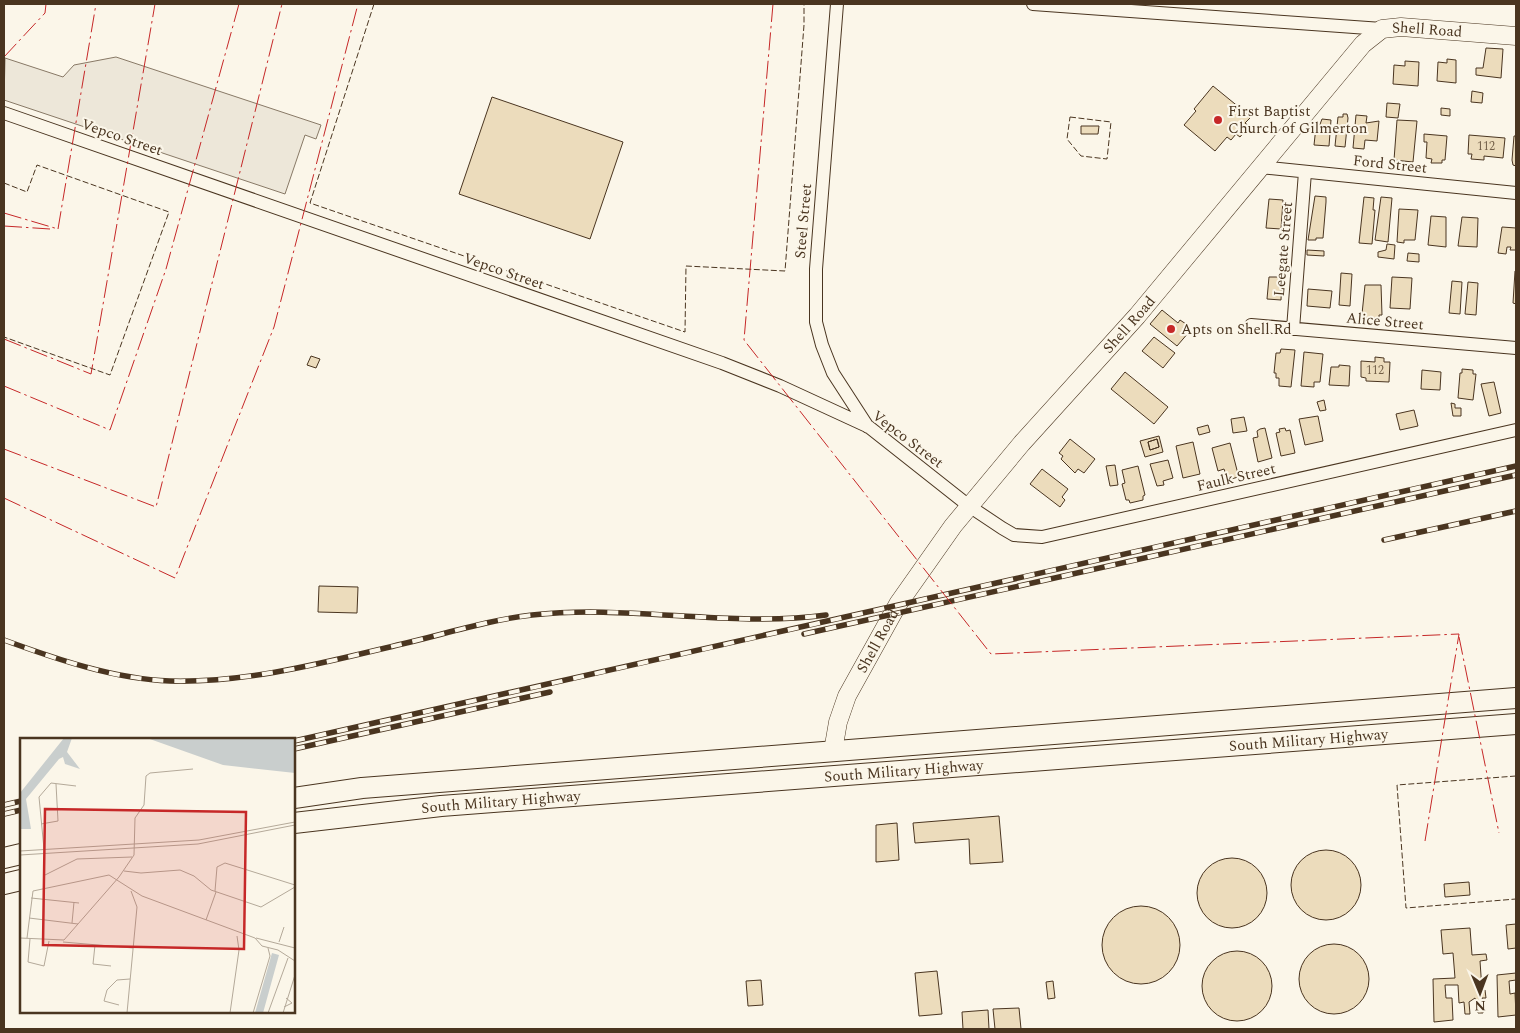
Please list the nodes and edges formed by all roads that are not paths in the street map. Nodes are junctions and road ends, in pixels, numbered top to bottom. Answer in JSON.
{"nodes":[{"id":1,"x":837,"y":4,"type":"edge"},
{"id":2,"x":1033,"y":4,"type":"edge"},
{"id":3,"x":1126,"y":7,"type":"edge"},
{"id":4,"x":1382,"y":29,"type":"junction"},
{"id":5,"x":1516,"y":36,"type":"edge"},
{"id":6,"x":4,"y":113,"type":"edge"},
{"id":7,"x":1260,"y":167,"type":"junction"},
{"id":8,"x":1305,"y":172,"type":"junction"},
{"id":9,"x":1516,"y":193,"type":"edge"},
{"id":10,"x":1251,"y":325,"type":"dead end"},
{"id":11,"x":1293,"y":329,"type":"junction"},
{"id":12,"x":1516,"y":348,"type":"edge"},
{"id":13,"x":869,"y":427,"type":"junction"},
{"id":14,"x":1516,"y":430,"type":"edge"},
{"id":15,"x":969,"y":506,"type":"junction"},
{"id":16,"x":1516,"y":698,"type":"edge"},
{"id":17,"x":1516,"y":724,"type":"edge"},
{"id":18,"x":833,"y":751,"type":"junction"},
{"id":19,"x":295,"y":798,"type":"edge"},
{"id":20,"x":295,"y":823,"type":"edge"},
{"id":21,"x":20,"y":854,"type":"edge"},
{"id":22,"x":4,"y":858,"type":"edge"},
{"id":23,"x":20,"y":880,"type":"edge"},
{"id":24,"x":4,"y":884,"type":"edge"}],
"edges":[{"from":1,"to":13,"type":"street","name":"Steel Street"},
{"from":2,"to":3,"type":"street"},
{"from":3,"to":4,"type":"street"},
{"from":4,"to":5,"type":"street","name":"Shell Road"},
{"from":4,"to":7,"type":"street","name":"Shell Road"},
{"from":6,"to":13,"type":"street","name":"Vepco Street"},
{"from":7,"to":8,"type":"street","name":"Ford Street"},
{"from":7,"to":15,"type":"street","name":"Shell Road"},
{"from":8,"to":9,"type":"street","name":"Ford Street"},
{"from":8,"to":11,"type":"street","name":"Leegate Street"},
{"from":10,"to":11,"type":"street","name":"Alice Street"},
{"from":11,"to":12,"type":"street","name":"Alice Street"},
{"from":13,"to":15,"type":"street","name":"Vepco Street"},
{"from":14,"to":15,"type":"street","name":"Faulk Street"},
{"from":15,"to":18,"type":"street","name":"Shell Road"},
{"from":16,"to":18,"type":"main road","name":"South Military Highway"},
{"from":17,"to":20,"type":"main road","name":"South Military Highway"},
{"from":18,"to":19,"type":"main road","name":"South Military Highway"},
{"from":21,"to":22,"type":"main road"},
{"from":23,"to":24,"type":"main road"}]}
